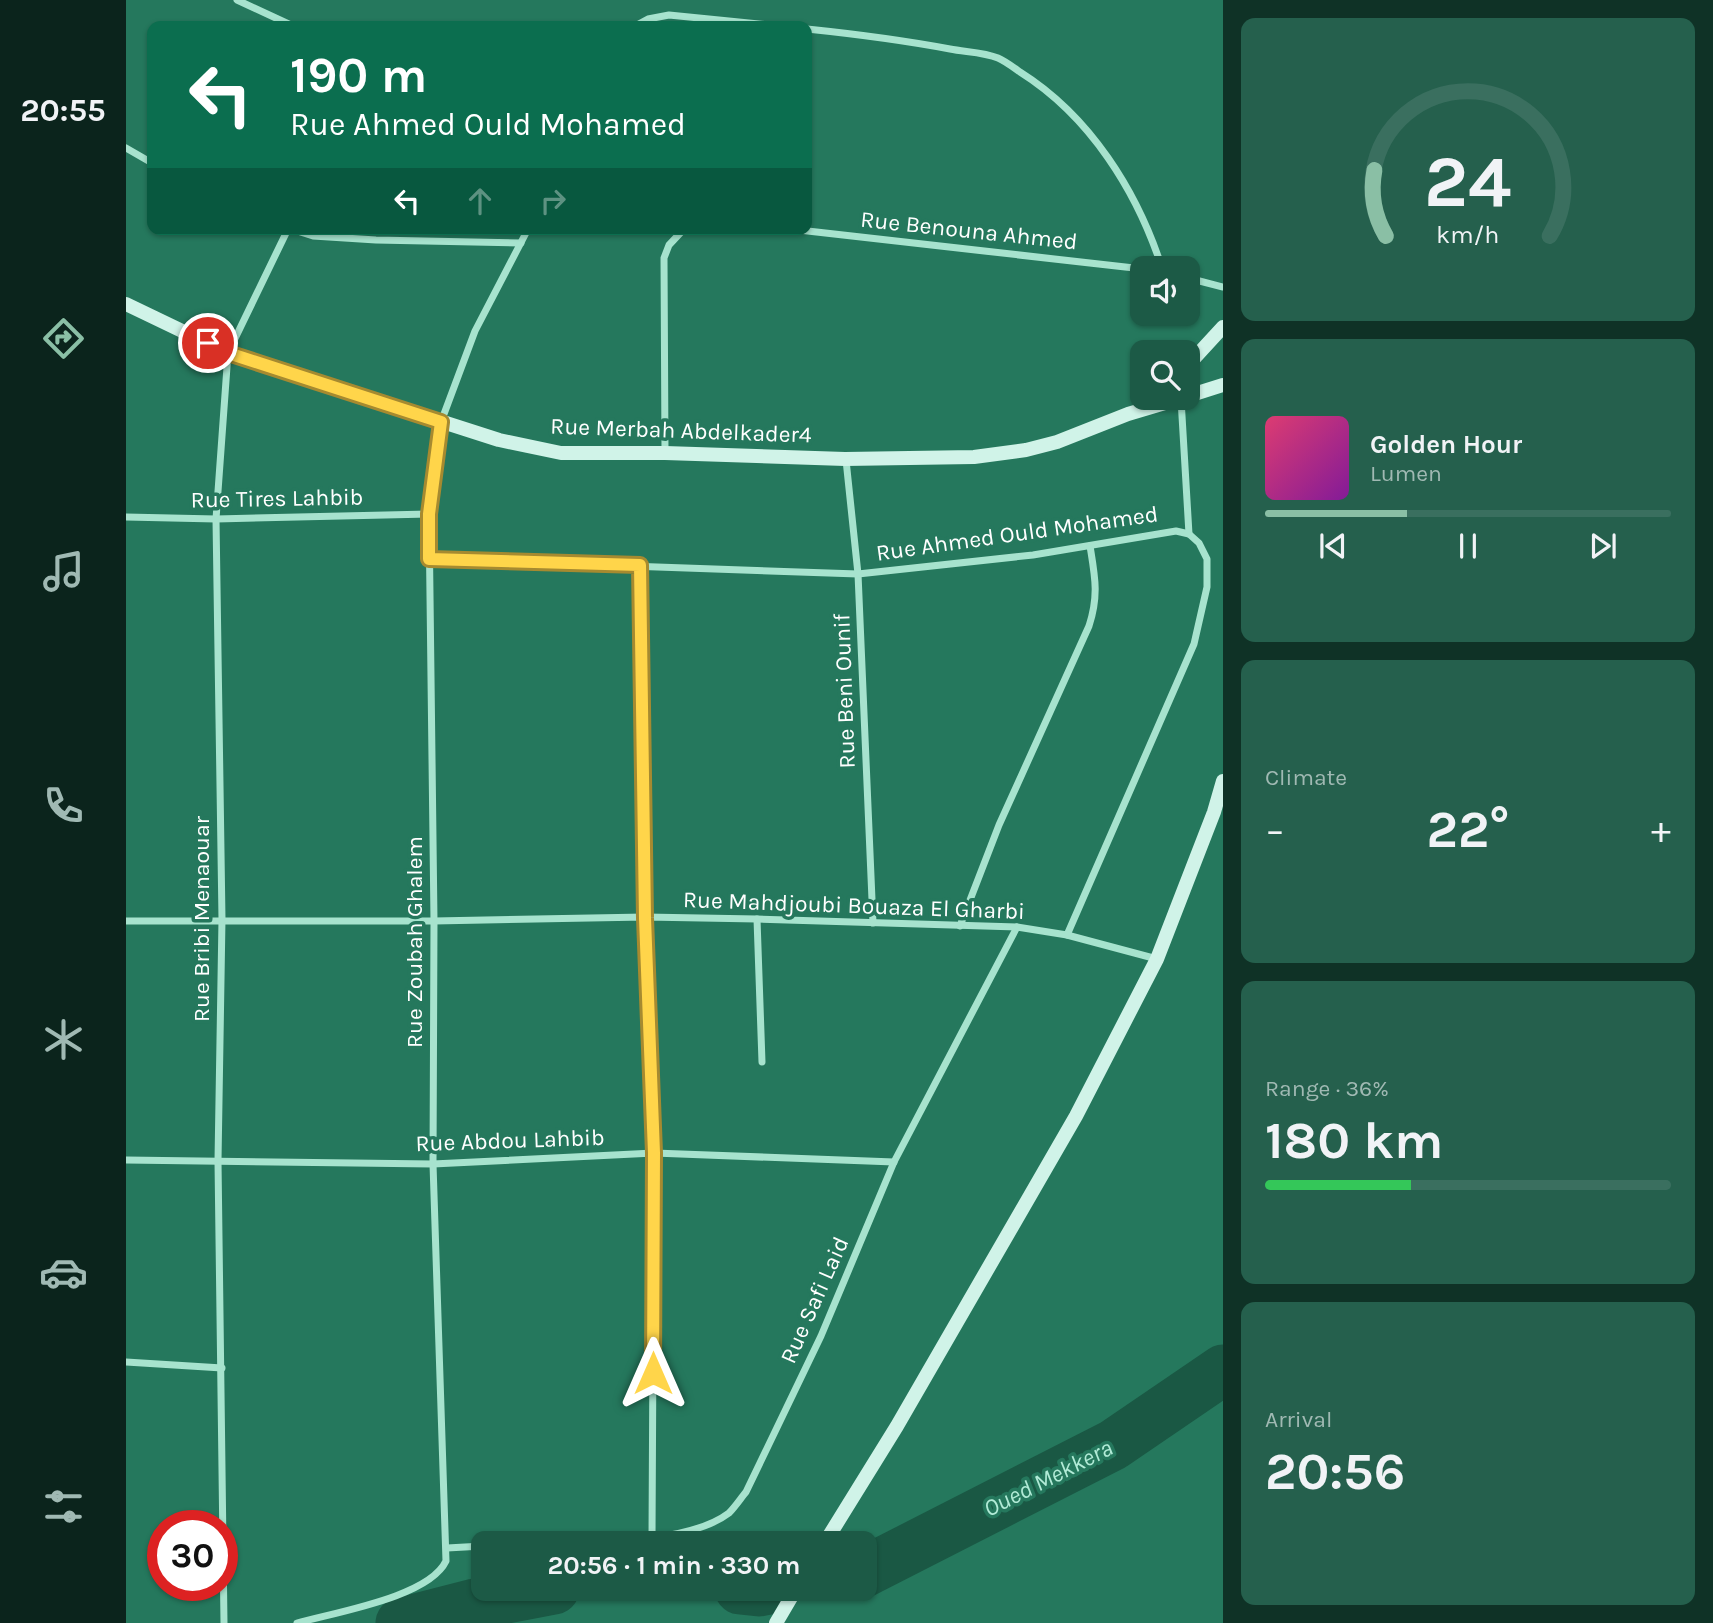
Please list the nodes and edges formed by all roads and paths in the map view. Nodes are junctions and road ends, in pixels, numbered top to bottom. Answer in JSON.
{"nodes":[{"id":1,"x":237,"y":0,"type":"edge"},
{"id":2,"x":282,"y":21,"type":"edge"},
{"id":3,"x":644,"y":21,"type":"edge"},
{"id":4,"x":711,"y":21,"type":"edge"},
{"id":5,"x":812,"y":30,"type":"edge"},
{"id":6,"x":126,"y":148,"type":"edge"},
{"id":7,"x":147,"y":160,"type":"edge"},
{"id":8,"x":812,"y":231,"type":"edge"},
{"id":9,"x":287,"y":235,"type":"edge"},
{"id":10,"x":310,"y":235,"type":"edge"},
{"id":11,"x":525,"y":235,"type":"edge"},
{"id":12,"x":676,"y":235,"type":"edge"},
{"id":13,"x":522,"y":243,"type":"junction"},
{"id":14,"x":1158,"y":256,"type":"edge"},
{"id":15,"x":1130,"y":268,"type":"edge"},
{"id":16,"x":1200,"y":281,"type":"edge"},
{"id":17,"x":1223,"y":287,"type":"edge"},
{"id":18,"x":126,"y":304,"type":"edge"},
{"id":19,"x":1223,"y":327,"type":"edge"},
{"id":20,"x":1200,"y":352,"type":"edge"},
{"id":21,"x":228,"y":353,"type":"junction"},
{"id":22,"x":1223,"y":385,"type":"edge"},
{"id":23,"x":1200,"y":392,"type":"edge"},
{"id":24,"x":1133,"y":410,"type":"edge"},
{"id":25,"x":1141,"y":410,"type":"edge"},
{"id":26,"x":1185,"y":410,"type":"edge"},
{"id":27,"x":1128,"y":414,"type":"junction"},
{"id":28,"x":441,"y":422,"type":"junction"},
{"id":29,"x":665,"y":453,"type":"junction"},
{"id":30,"x":845,"y":459,"type":"junction"},
{"id":31,"x":429,"y":514,"type":"junction"},
{"id":32,"x":126,"y":517,"type":"edge"},
{"id":33,"x":216,"y":519,"type":"junction"},
{"id":34,"x":1189,"y":534,"type":"junction"},
{"id":35,"x":1090,"y":547,"type":"junction"},
{"id":36,"x":429,"y":559,"type":"junction"},
{"id":37,"x":640,"y":565,"type":"junction"},
{"id":38,"x":858,"y":574,"type":"junction"},
{"id":39,"x":1223,"y":781,"type":"edge"},
{"id":40,"x":645,"y":918,"type":"junction"},
{"id":41,"x":222,"y":919,"type":"junction"},
{"id":42,"x":757,"y":919,"type":"junction"},
{"id":43,"x":126,"y":920,"type":"edge"},
{"id":44,"x":434,"y":921,"type":"junction"},
{"id":45,"x":873,"y":923,"type":"junction"},
{"id":46,"x":960,"y":926,"type":"junction"},
{"id":47,"x":1017,"y":928,"type":"junction"},
{"id":48,"x":1066,"y":934,"type":"junction"},
{"id":49,"x":1157,"y":959,"type":"junction"},
{"id":50,"x":762,"y":1062,"type":"dead end"},
{"id":51,"x":654,"y":1153,"type":"junction"},
{"id":52,"x":126,"y":1160,"type":"edge"},
{"id":53,"x":218,"y":1161,"type":"junction"},
{"id":54,"x":894,"y":1162,"type":"junction"},
{"id":55,"x":433,"y":1164,"type":"junction"},
{"id":56,"x":126,"y":1362,"type":"edge"},
{"id":57,"x":222,"y":1368,"type":"junction"},
{"id":58,"x":652,"y":1531,"type":"edge"},
{"id":59,"x":681,"y":1531,"type":"edge"},
{"id":60,"x":831,"y":1531,"type":"edge"},
{"id":61,"x":471,"y":1547,"type":"edge"},
{"id":62,"x":447,"y":1548,"type":"junction"},
{"id":63,"x":789,"y":1601,"type":"edge"},
{"id":64,"x":224,"y":1623,"type":"edge"},
{"id":65,"x":297,"y":1623,"type":"edge"},
{"id":66,"x":776,"y":1623,"type":"edge"}],
"edges":[{"from":1,"to":2,"type":"street"},
{"from":3,"to":4,"type":"street"},
{"from":5,"to":14,"type":"street"},
{"from":6,"to":7,"type":"street"},
{"from":8,"to":15,"type":"street","name":"Rue Benouna Ahmed"},
{"from":9,"to":21,"type":"street","name":"Rue Bribi Menaouar"},
{"from":10,"to":13,"type":"street"},
{"from":11,"to":13,"type":"street","name":"Rue Zoubah Ghalem"},
{"from":12,"to":29,"type":"street"},
{"from":13,"to":28,"type":"street","name":"Rue Zoubah Ghalem"},
{"from":16,"to":17,"type":"street"},
{"from":18,"to":21,"type":"main road","name":"Rue Merbah Abdelkader4"},
{"from":19,"to":20,"type":"main road"},
{"from":21,"to":28,"type":"main road","name":"Rue Merbah Abdelkader4"},
{"from":21,"to":33,"type":"street","name":"Rue Bribi Menaouar"},
{"from":22,"to":23,"type":"main road"},
{"from":24,"to":27,"type":"main road"},
{"from":25,"to":27,"type":"main road"},
{"from":26,"to":34,"type":"street"},
{"from":27,"to":30,"type":"main road","name":"Rue Merbah Abdelkader4"},
{"from":28,"to":29,"type":"main road","name":"Rue Merbah Abdelkader4"},
{"from":28,"to":31,"type":"street","name":"Rue Zoubah Ghalem"},
{"from":29,"to":30,"type":"main road","name":"Rue Merbah Abdelkader4"},
{"from":30,"to":38,"type":"street","name":"Rue Beni Ounif"},
{"from":31,"to":33,"type":"street","name":"Rue Tires Lahbib"},
{"from":31,"to":36,"type":"street","name":"Rue Zoubah Ghalem"},
{"from":32,"to":33,"type":"street","name":"Rue Tires Lahbib"},
{"from":33,"to":41,"type":"street","name":"Rue Bribi Menaouar"},
{"from":34,"to":35,"type":"street","name":"Rue Ahmed Ould Mohamed"},
{"from":34,"to":48,"type":"street"},
{"from":35,"to":38,"type":"street","name":"Rue Ahmed Ould Mohamed"},
{"from":35,"to":46,"type":"street"},
{"from":36,"to":37,"type":"street","name":"Rue Ahmed Ould Mohamed"},
{"from":36,"to":44,"type":"street","name":"Rue Zoubah Ghalem"},
{"from":37,"to":38,"type":"street","name":"Rue Ahmed Ould Mohamed"},
{"from":37,"to":40,"type":"street"},
{"from":38,"to":45,"type":"street","name":"Rue Beni Ounif"},
{"from":39,"to":49,"type":"main road"},
{"from":40,"to":42,"type":"street","name":"Rue Mahdjoubi Bouaza El Gharbi"},
{"from":40,"to":44,"type":"street","name":"Rue Mahdjoubi Bouaza El Gharbi"},
{"from":40,"to":51,"type":"street"},
{"from":41,"to":43,"type":"street","name":"Rue Mahdjoubi Bouaza El Gharbi"},
{"from":41,"to":44,"type":"street","name":"Rue Mahdjoubi Bouaza El Gharbi"},
{"from":41,"to":53,"type":"street","name":"Rue Bribi Menaouar"},
{"from":42,"to":45,"type":"street","name":"Rue Mahdjoubi Bouaza El Gharbi"},
{"from":42,"to":50,"type":"street"},
{"from":44,"to":55,"type":"street","name":"Rue Zoubah Ghalem"},
{"from":45,"to":46,"type":"street","name":"Rue Mahdjoubi Bouaza El Gharbi"},
{"from":46,"to":47,"type":"street","name":"Rue Mahdjoubi Bouaza El Gharbi"},
{"from":47,"to":48,"type":"street","name":"Rue Mahdjoubi Bouaza El Gharbi"},
{"from":47,"to":54,"type":"street","name":"Rue Safi Laid"},
{"from":48,"to":49,"type":"street","name":"Rue Mahdjoubi Bouaza El Gharbi"},
{"from":49,"to":60,"type":"main road"},
{"from":51,"to":54,"type":"street","name":"Rue Abdou Lahbib"},
{"from":51,"to":55,"type":"street","name":"Rue Abdou Lahbib"},
{"from":51,"to":58,"type":"street"},
{"from":52,"to":53,"type":"street","name":"Rue Abdou Lahbib"},
{"from":53,"to":55,"type":"street","name":"Rue Abdou Lahbib"},
{"from":53,"to":57,"type":"street","name":"Rue Bribi Menaouar"},
{"from":54,"to":59,"type":"street","name":"Rue Safi Laid"},
{"from":55,"to":62,"type":"street","name":"Rue Zoubah Ghalem"},
{"from":56,"to":57,"type":"street"},
{"from":57,"to":64,"type":"street","name":"Rue Bribi Menaouar"},
{"from":61,"to":62,"type":"street"},
{"from":62,"to":65,"type":"street","name":"Rue Zoubah Ghalem"},
{"from":63,"to":66,"type":"main road"}]}
